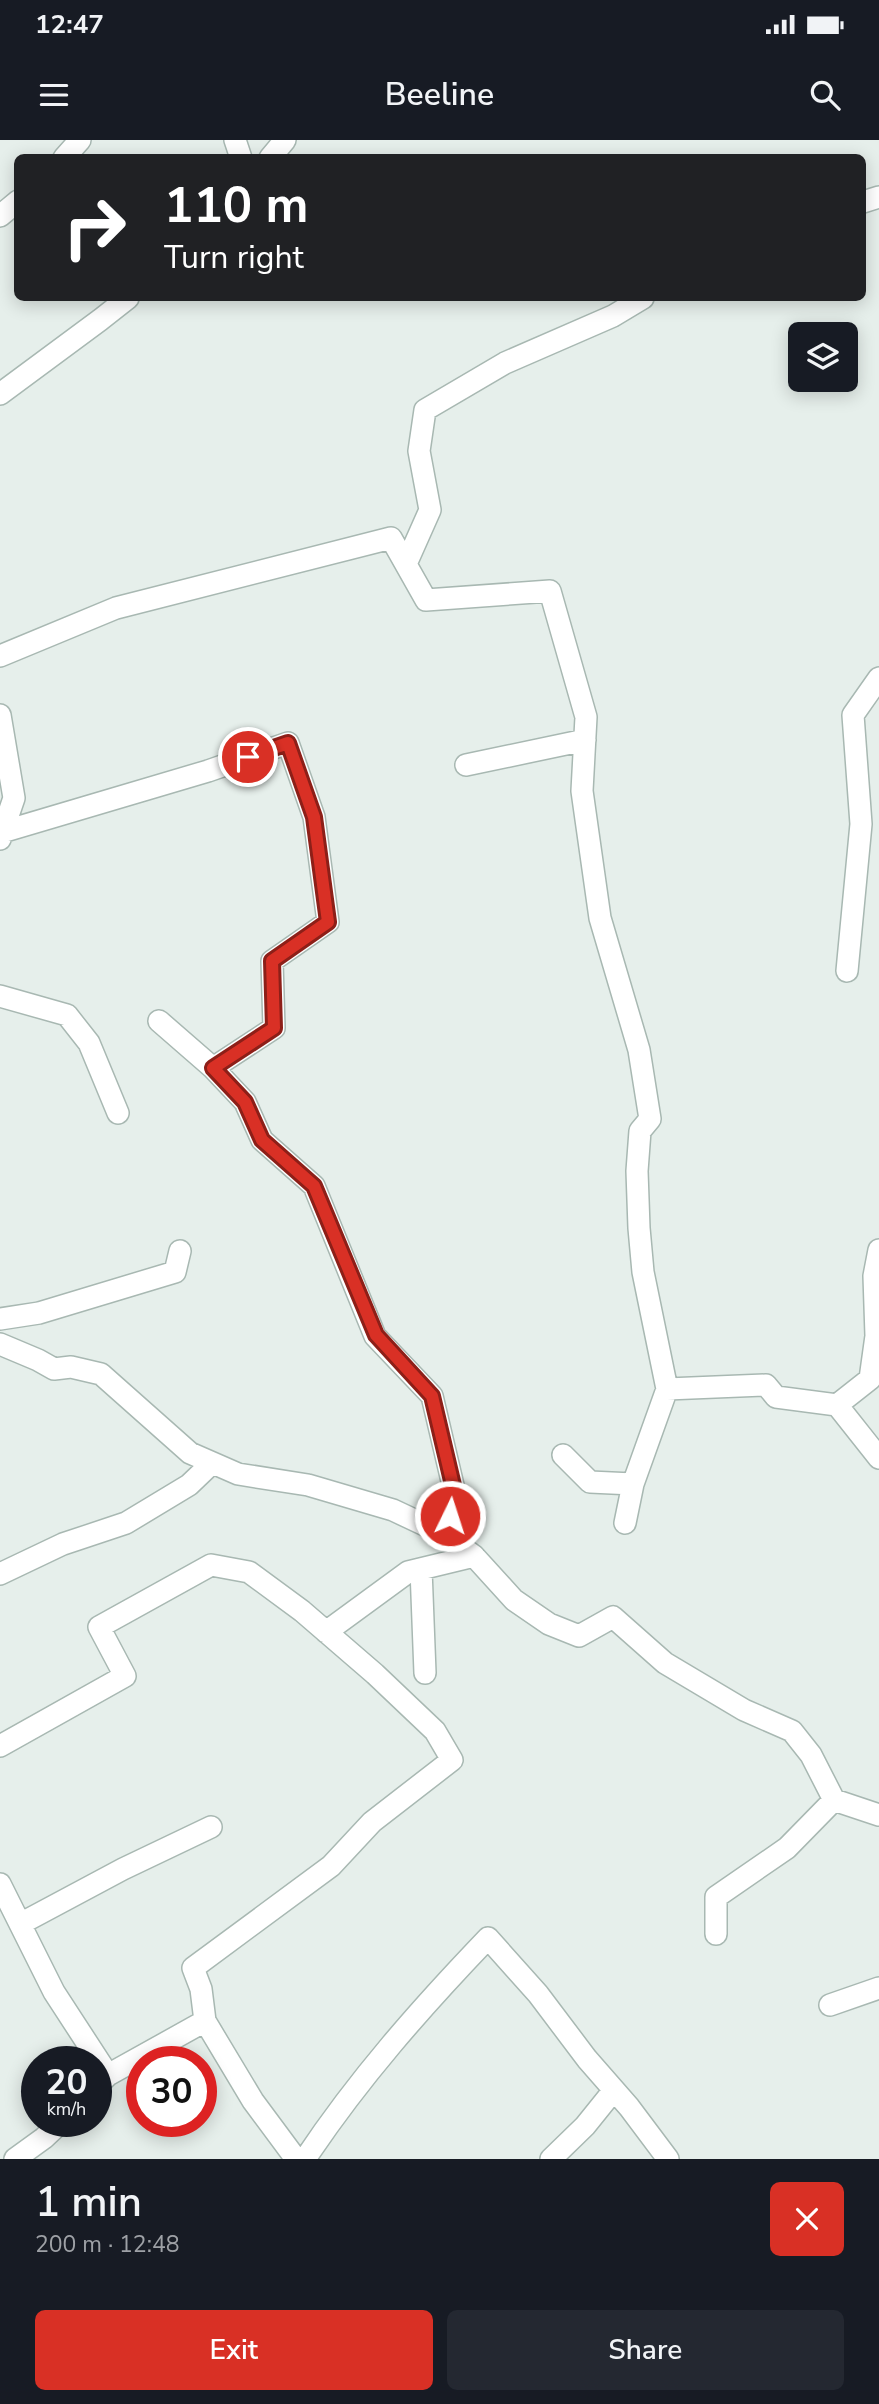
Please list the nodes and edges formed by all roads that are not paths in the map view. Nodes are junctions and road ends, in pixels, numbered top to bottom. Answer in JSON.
{"nodes":[{"id":1,"x":80,"y":140,"type":"edge"},
{"id":2,"x":285,"y":140,"type":"edge"},
{"id":3,"x":68,"y":154,"type":"edge"},
{"id":4,"x":273,"y":154,"type":"edge"},
{"id":5,"x":14,"y":204,"type":"edge"},
{"id":6,"x":0,"y":216,"type":"edge"},
{"id":7,"x":124,"y":301,"type":"edge"},
{"id":8,"x":638,"y":301,"type":"edge"},
{"id":9,"x":0,"y":394,"type":"edge"},
{"id":10,"x":406,"y":565,"type":"junction"},
{"id":11,"x":0,"y":656,"type":"edge"},
{"id":12,"x":879,"y":678,"type":"edge"},
{"id":13,"x":1,"y":727,"type":"edge"},
{"id":14,"x":584,"y":740,"type":"junction"},
{"id":15,"x":466,"y":765,"type":"dead end"},
{"id":16,"x":870,"y":826,"type":"edge"},
{"id":17,"x":1,"y":836,"type":"edge"},
{"id":18,"x":847,"y":971,"type":"dead end"},
{"id":19,"x":0,"y":996,"type":"edge"},
{"id":20,"x":159,"y":1021,"type":"dead end"},
{"id":21,"x":213,"y":1068,"type":"junction"},
{"id":22,"x":118,"y":1113,"type":"dead end"},
{"id":23,"x":879,"y":1250,"type":"edge"},
{"id":24,"x":180,"y":1251,"type":"dead end"},
{"id":25,"x":0,"y":1319,"type":"edge"},
{"id":26,"x":0,"y":1344,"type":"edge"},
{"id":27,"x":667,"y":1389,"type":"junction"},
{"id":28,"x":837,"y":1405,"type":"junction"},
{"id":29,"x":563,"y":1455,"type":"dead end"},
{"id":30,"x":879,"y":1458,"type":"edge"},
{"id":31,"x":212,"y":1463,"type":"junction"},
{"id":32,"x":633,"y":1484,"type":"junction"},
{"id":33,"x":625,"y":1523,"type":"dead end"},
{"id":34,"x":444,"y":1534,"type":"junction"},
{"id":35,"x":474,"y":1556,"type":"junction"},
{"id":36,"x":421,"y":1569,"type":"junction"},
{"id":37,"x":0,"y":1574,"type":"edge"},
{"id":38,"x":326,"y":1632,"type":"junction"},
{"id":39,"x":425,"y":1673,"type":"dead end"},
{"id":40,"x":0,"y":1746,"type":"edge"},
{"id":41,"x":834,"y":1800,"type":"junction"},
{"id":42,"x":879,"y":1815,"type":"edge"},
{"id":43,"x":211,"y":1828,"type":"dead end"},
{"id":44,"x":1,"y":1888,"type":"edge"},
{"id":45,"x":20,"y":1924,"type":"junction"},
{"id":46,"x":716,"y":1934,"type":"dead end"},
{"id":47,"x":879,"y":1988,"type":"edge"},
{"id":48,"x":830,"y":2005,"type":"dead end"},
{"id":49,"x":205,"y":2021,"type":"junction"},
{"id":50,"x":83,"y":2046,"type":"edge"},
{"id":51,"x":112,"y":2075,"type":"edge"},
{"id":52,"x":614,"y":2090,"type":"junction"},
{"id":53,"x":45,"y":2137,"type":"edge"},
{"id":54,"x":15,"y":2159,"type":"edge"},
{"id":55,"x":296,"y":2159,"type":"edge"},
{"id":56,"x":305,"y":2159,"type":"edge"},
{"id":57,"x":551,"y":2159,"type":"edge"},
{"id":58,"x":668,"y":2159,"type":"edge"}],
"edges":[{"from":1,"to":3,"type":"street"},
{"from":2,"to":4,"type":"street"},
{"from":5,"to":6,"type":"street"},
{"from":7,"to":9,"type":"street"},
{"from":8,"to":10,"type":"street"},
{"from":10,"to":11,"type":"street"},
{"from":10,"to":14,"type":"street"},
{"from":12,"to":16,"type":"street"},
{"from":13,"to":17,"type":"street"},
{"from":14,"to":15,"type":"street"},
{"from":14,"to":27,"type":"street"},
{"from":16,"to":18,"type":"street"},
{"from":17,"to":21,"type":"street"},
{"from":19,"to":22,"type":"street"},
{"from":20,"to":21,"type":"street"},
{"from":21,"to":34,"type":"street"},
{"from":23,"to":28,"type":"street"},
{"from":24,"to":25,"type":"street"},
{"from":26,"to":31,"type":"street"},
{"from":27,"to":28,"type":"street"},
{"from":27,"to":32,"type":"street"},
{"from":28,"to":30,"type":"street"},
{"from":29,"to":32,"type":"street"},
{"from":31,"to":34,"type":"street"},
{"from":31,"to":37,"type":"street"},
{"from":32,"to":33,"type":"street"},
{"from":34,"to":35,"type":"street"},
{"from":35,"to":36,"type":"street"},
{"from":35,"to":41,"type":"street"},
{"from":36,"to":38,"type":"street"},
{"from":36,"to":39,"type":"street"},
{"from":38,"to":40,"type":"street"},
{"from":38,"to":49,"type":"street"},
{"from":41,"to":42,"type":"street"},
{"from":41,"to":46,"type":"street"},
{"from":43,"to":45,"type":"street"},
{"from":44,"to":45,"type":"street"},
{"from":45,"to":50,"type":"street"},
{"from":47,"to":48,"type":"street"},
{"from":49,"to":51,"type":"street"},
{"from":49,"to":55,"type":"street"},
{"from":52,"to":56,"type":"street"},
{"from":52,"to":57,"type":"street"},
{"from":52,"to":58,"type":"street"},
{"from":53,"to":54,"type":"street"}]}
